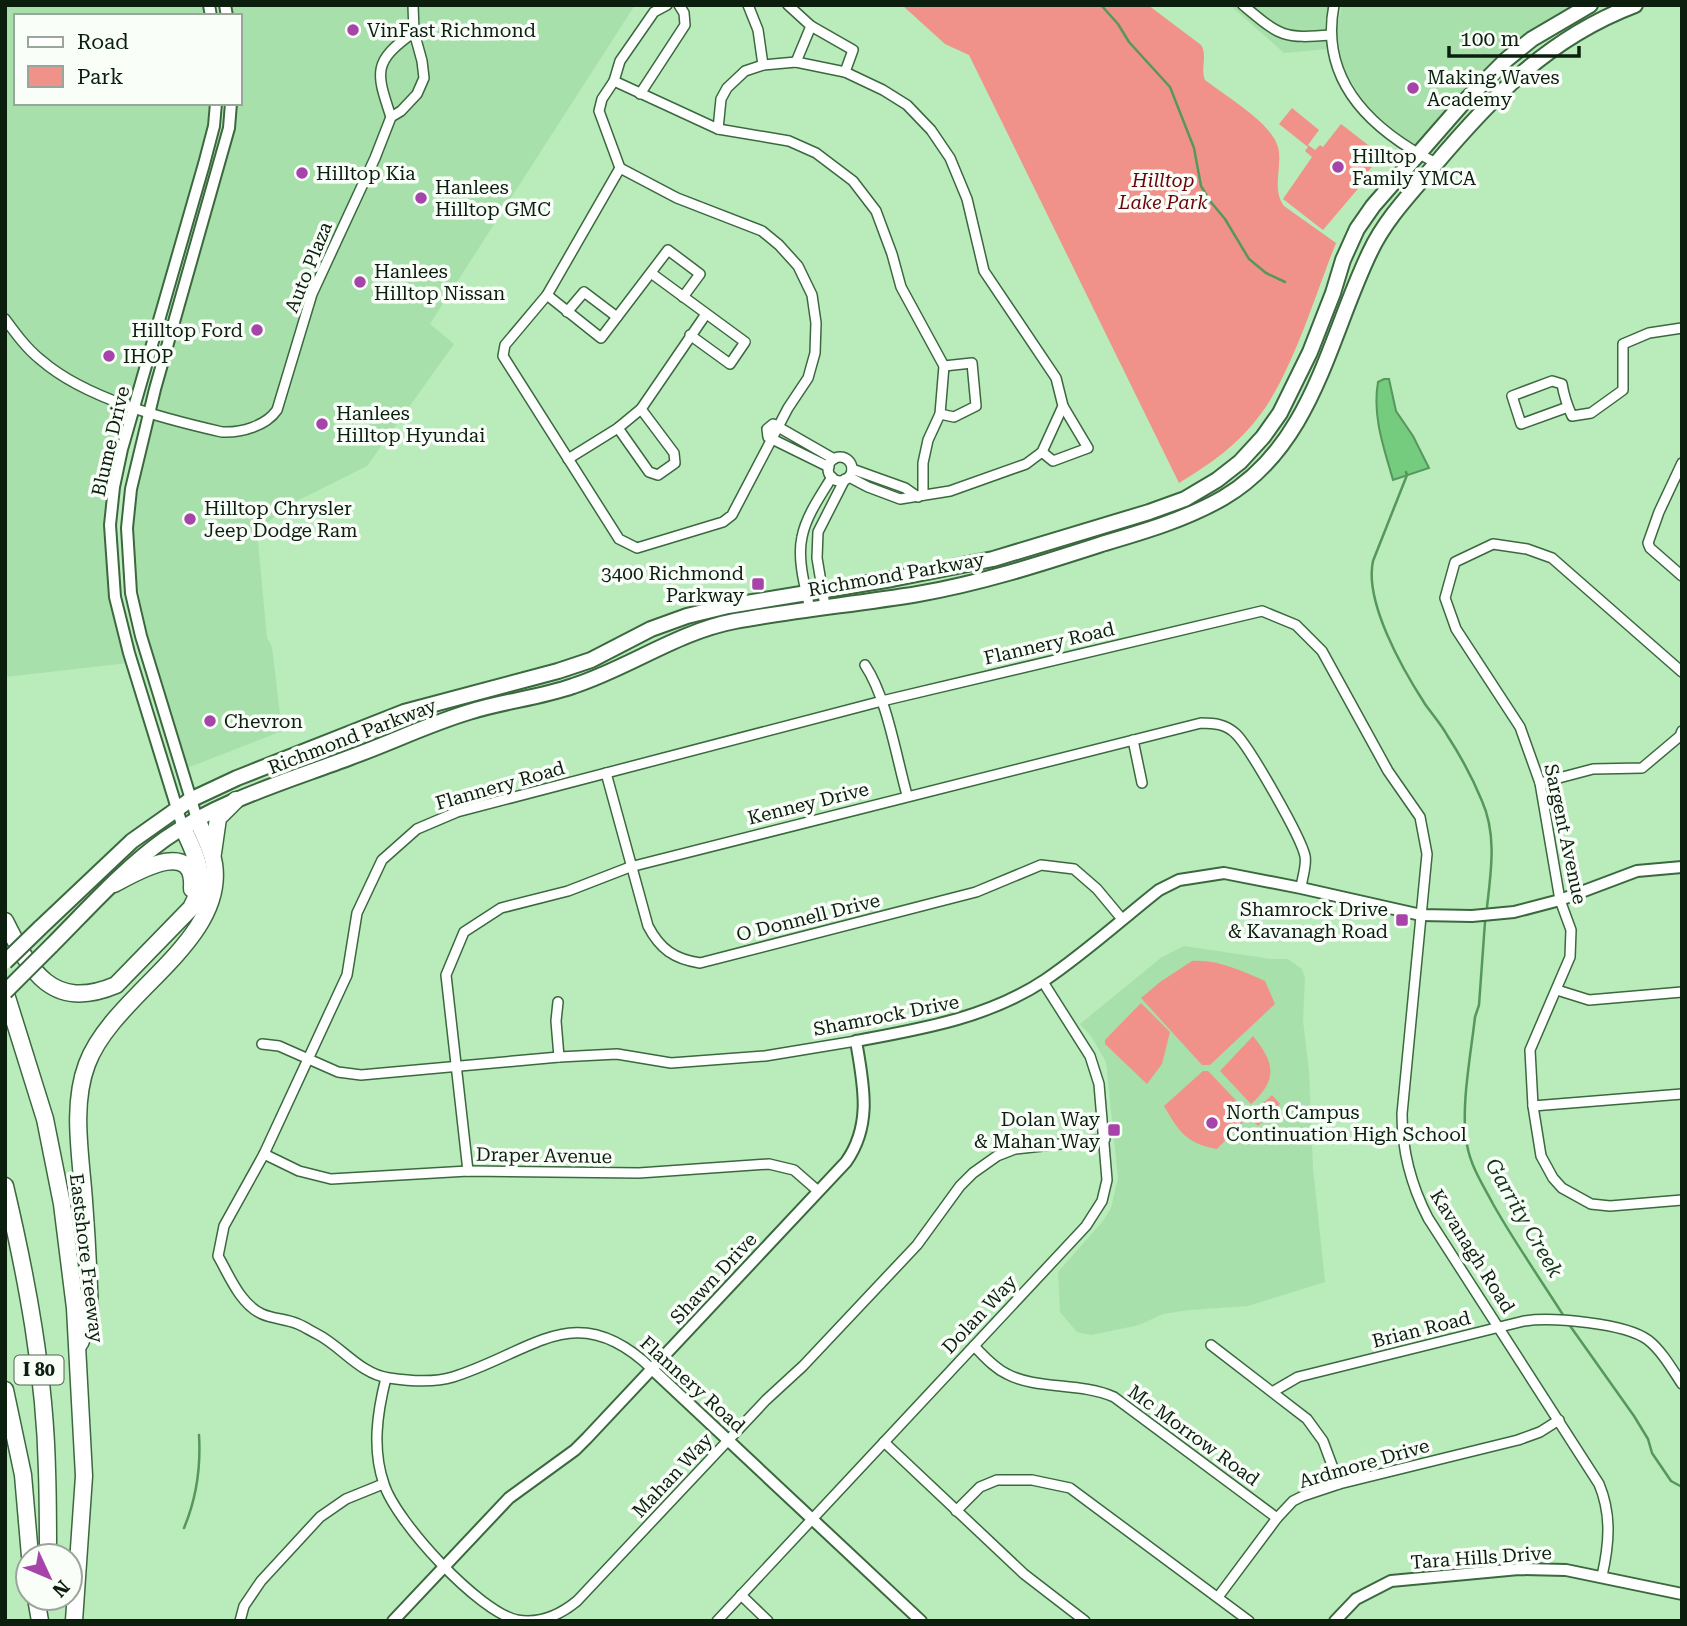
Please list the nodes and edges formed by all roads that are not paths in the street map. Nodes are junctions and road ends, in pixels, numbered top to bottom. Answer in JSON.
{"nodes":[{"id":1,"x":413,"y":5,"type":"edge"},
{"id":2,"x":667,"y":5,"type":"edge"},
{"id":3,"x":679,"y":5,"type":"edge"},
{"id":4,"x":748,"y":5,"type":"edge"},
{"id":5,"x":788,"y":5,"type":"edge"},
{"id":6,"x":1242,"y":5,"type":"edge"},
{"id":7,"x":1334,"y":5,"type":"edge"},
{"id":8,"x":1590,"y":5,"type":"edge"},
{"id":9,"x":1635,"y":5,"type":"edge"},
{"id":10,"x":811,"y":26,"type":"junction"},
{"id":11,"x":414,"y":32,"type":"junction"},
{"id":12,"x":1331,"y":35,"type":"junction"},
{"id":13,"x":796,"y":62,"type":"junction"},
{"id":14,"x":763,"y":65,"type":"junction"},
{"id":15,"x":845,"y":72,"type":"junction"},
{"id":16,"x":614,"y":81,"type":"junction"},
{"id":17,"x":640,"y":94,"type":"junction"},
{"id":18,"x":216,"y":105,"type":"edge"},
{"id":19,"x":231,"y":105,"type":"edge"},
{"id":20,"x":391,"y":117,"type":"junction"},
{"id":21,"x":718,"y":129,"type":"junction"},
{"id":22,"x":1418,"y":154,"type":"junction"},
{"id":23,"x":1436,"y":163,"type":"junction"},
{"id":24,"x":620,"y":168,"type":"junction"},
{"id":25,"x":651,"y":273,"type":"junction"},
{"id":26,"x":547,"y":295,"type":"junction"},
{"id":27,"x":683,"y":297,"type":"junction"},
{"id":28,"x":567,"y":312,"type":"junction"},
{"id":29,"x":706,"y":314,"type":"junction"},
{"id":30,"x":617,"y":317,"type":"junction"},
{"id":31,"x":5,"y":319,"type":"edge"},
{"id":32,"x":1682,"y":328,"type":"edge"},
{"id":33,"x":690,"y":335,"type":"junction"},
{"id":34,"x":944,"y":366,"type":"junction"},
{"id":35,"x":1063,"y":406,"type":"junction"},
{"id":36,"x":134,"y":407,"type":"junction"},
{"id":37,"x":1568,"y":408,"type":"junction"},
{"id":38,"x":641,"y":409,"type":"junction"},
{"id":39,"x":150,"y":412,"type":"junction"},
{"id":40,"x":940,"y":414,"type":"junction"},
{"id":41,"x":779,"y":427,"type":"junction"},
{"id":42,"x":618,"y":428,"type":"junction"},
{"id":43,"x":773,"y":440,"type":"junction"},
{"id":44,"x":808,"y":444,"type":"junction"},
{"id":45,"x":1042,"y":452,"type":"junction"},
{"id":46,"x":803,"y":455,"type":"junction"},
{"id":47,"x":568,"y":459,"type":"junction"},
{"id":48,"x":1682,"y":464,"type":"edge"},
{"id":49,"x":832,"y":468,"type":"junction"},
{"id":50,"x":849,"y":475,"type":"junction"},
{"id":51,"x":920,"y":496,"type":"junction"},
{"id":52,"x":1682,"y":576,"type":"edge"},
{"id":53,"x":822,"y":590,"type":"junction"},
{"id":54,"x":807,"y":593,"type":"junction"},
{"id":55,"x":817,"y":608,"type":"junction"},
{"id":56,"x":865,"y":665,"type":"dead end"},
{"id":57,"x":1682,"y":672,"type":"edge"},
{"id":58,"x":882,"y":701,"type":"junction"},
{"id":59,"x":1682,"y":731,"type":"edge"},
{"id":60,"x":1133,"y":740,"type":"junction"},
{"id":61,"x":606,"y":774,"type":"junction"},
{"id":62,"x":1142,"y":783,"type":"dead end"},
{"id":63,"x":1541,"y":783,"type":"junction"},
{"id":64,"x":907,"y":795,"type":"junction"},
{"id":65,"x":190,"y":800,"type":"junction"},
{"id":66,"x":236,"y":800,"type":"junction"},
{"id":67,"x":176,"y":809,"type":"junction"},
{"id":68,"x":190,"y":824,"type":"junction"},
{"id":69,"x":212,"y":856,"type":"junction"},
{"id":70,"x":630,"y":867,"type":"junction"},
{"id":71,"x":1682,"y":867,"type":"edge"},
{"id":72,"x":114,"y":884,"type":"junction"},
{"id":73,"x":1301,"y":888,"type":"junction"},
{"id":74,"x":1560,"y":900,"type":"junction"},
{"id":75,"x":1421,"y":915,"type":"junction"},
{"id":76,"x":182,"y":916,"type":"junction"},
{"id":77,"x":1122,"y":919,"type":"junction"},
{"id":78,"x":5,"y":921,"type":"edge"},
{"id":79,"x":5,"y":962,"type":"edge"},
{"id":80,"x":1043,"y":982,"type":"junction"},
{"id":81,"x":1557,"y":990,"type":"junction"},
{"id":82,"x":5,"y":991,"type":"edge"},
{"id":83,"x":1682,"y":992,"type":"edge"},
{"id":84,"x":558,"y":1002,"type":"dead end"},
{"id":85,"x":856,"y":1041,"type":"junction"},
{"id":86,"x":262,"y":1044,"type":"dead end"},
{"id":87,"x":559,"y":1057,"type":"junction"},
{"id":88,"x":310,"y":1059,"type":"junction"},
{"id":89,"x":457,"y":1065,"type":"junction"},
{"id":90,"x":1682,"y":1094,"type":"edge"},
{"id":91,"x":1533,"y":1106,"type":"junction"},
{"id":92,"x":1105,"y":1139,"type":"junction"},
{"id":93,"x":264,"y":1154,"type":"junction"},
{"id":94,"x":468,"y":1171,"type":"junction"},
{"id":95,"x":5,"y":1186,"type":"edge"},
{"id":96,"x":818,"y":1191,"type":"junction"},
{"id":97,"x":1682,"y":1200,"type":"edge"},
{"id":98,"x":1500,"y":1327,"type":"junction"},
{"id":99,"x":1211,"y":1345,"type":"dead end"},
{"id":100,"x":974,"y":1346,"type":"junction"},
{"id":101,"x":78,"y":1349,"type":"junction"},
{"id":102,"x":652,"y":1369,"type":"junction"},
{"id":103,"x":1678,"y":1369,"type":"edge"},
{"id":104,"x":386,"y":1378,"type":"junction"},
{"id":105,"x":1682,"y":1384,"type":"edge"},
{"id":106,"x":5,"y":1390,"type":"edge"},
{"id":107,"x":1274,"y":1391,"type":"junction"},
{"id":108,"x":1559,"y":1420,"type":"junction"},
{"id":109,"x":729,"y":1440,"type":"junction"},
{"id":110,"x":884,"y":1442,"type":"junction"},
{"id":111,"x":383,"y":1484,"type":"junction"},
{"id":112,"x":1339,"y":1484,"type":"junction"},
{"id":113,"x":956,"y":1511,"type":"junction"},
{"id":114,"x":1277,"y":1518,"type":"junction"},
{"id":115,"x":811,"y":1519,"type":"junction"},
{"id":116,"x":29,"y":1542,"type":"edge"},
{"id":117,"x":48,"y":1542,"type":"edge"},
{"id":118,"x":444,"y":1565,"type":"junction"},
{"id":119,"x":1602,"y":1576,"type":"junction"},
{"id":120,"x":1682,"y":1594,"type":"edge"},
{"id":121,"x":741,"y":1595,"type":"junction"},
{"id":122,"x":1218,"y":1597,"type":"junction"},
{"id":123,"x":516,"y":1620,"type":"edge"},
{"id":124,"x":74,"y":1621,"type":"edge"},
{"id":125,"x":240,"y":1621,"type":"edge"},
{"id":126,"x":393,"y":1621,"type":"edge"},
{"id":127,"x":717,"y":1621,"type":"edge"},
{"id":128,"x":768,"y":1621,"type":"edge"},
{"id":129,"x":921,"y":1621,"type":"edge"},
{"id":130,"x":1085,"y":1621,"type":"edge"},
{"id":131,"x":1249,"y":1621,"type":"edge"},
{"id":132,"x":1335,"y":1621,"type":"edge"}],
"edges":[{"from":1,"to":11,"type":"street","name":"Auto Plaza"},
{"from":2,"to":16,"type":"street"},
{"from":3,"to":17,"type":"street"},
{"from":4,"to":14,"type":"street"},
{"from":5,"to":10,"type":"street"},
{"from":6,"to":12,"type":"street"},
{"from":7,"to":12,"type":"street"},
{"from":8,"to":22,"type":"highway","name":"Richmond Parkway"},
{"from":9,"to":23,"type":"highway","name":"Richmond Parkway"},
{"from":10,"to":13,"type":"street"},
{"from":10,"to":15,"type":"street"},
{"from":11,"to":20,"type":"street","name":"Auto Plaza"},
{"from":11,"to":20,"type":"street"},
{"from":12,"to":22,"type":"street"},
{"from":13,"to":14,"type":"street"},
{"from":13,"to":15,"type":"street"},
{"from":14,"to":21,"type":"street"},
{"from":15,"to":35,"type":"street"},
{"from":16,"to":17,"type":"street"},
{"from":16,"to":24,"type":"street"},
{"from":17,"to":21,"type":"street"},
{"from":18,"to":36,"type":"street","name":"Blume Drive"},
{"from":19,"to":39,"type":"street","name":"Blume Drive"},
{"from":20,"to":39,"type":"street","name":"Auto Plaza"},
{"from":21,"to":34,"type":"street"},
{"from":22,"to":23,"type":"street"},
{"from":22,"to":53,"type":"highway","name":"Richmond Parkway"},
{"from":23,"to":55,"type":"highway","name":"Richmond Parkway"},
{"from":24,"to":26,"type":"street"},
{"from":24,"to":41,"type":"street"},
{"from":25,"to":27,"type":"street"},
{"from":25,"to":27,"type":"street"},
{"from":25,"to":30,"type":"street"},
{"from":26,"to":28,"type":"street"},
{"from":26,"to":47,"type":"street"},
{"from":27,"to":29,"type":"street"},
{"from":28,"to":30,"type":"street"},
{"from":28,"to":30,"type":"street"},
{"from":29,"to":33,"type":"street"},
{"from":29,"to":33,"type":"street"},
{"from":31,"to":36,"type":"street","name":"Auto Plaza"},
{"from":32,"to":37,"type":"street"},
{"from":33,"to":38,"type":"street"},
{"from":34,"to":40,"type":"street"},
{"from":34,"to":40,"type":"street"},
{"from":35,"to":45,"type":"street"},
{"from":35,"to":45,"type":"street"},
{"from":36,"to":39,"type":"street","name":"Auto Plaza"},
{"from":36,"to":67,"type":"street","name":"Blume Drive"},
{"from":37,"to":37,"type":"street"},
{"from":38,"to":42,"type":"street"},
{"from":38,"to":42,"type":"street"},
{"from":39,"to":65,"type":"street","name":"Blume Drive"},
{"from":40,"to":51,"type":"street"},
{"from":41,"to":43,"type":"street"},
{"from":41,"to":44,"type":"street"},
{"from":42,"to":47,"type":"street"},
{"from":43,"to":46,"type":"street"},
{"from":43,"to":47,"type":"street"},
{"from":44,"to":46,"type":"street"},
{"from":44,"to":49,"type":"street"},
{"from":45,"to":51,"type":"street"},
{"from":46,"to":49,"type":"street"},
{"from":48,"to":52,"type":"street"},
{"from":49,"to":50,"type":"street"},
{"from":49,"to":50,"type":"street"},
{"from":49,"to":54,"type":"street"},
{"from":50,"to":51,"type":"street"},
{"from":50,"to":53,"type":"street"},
{"from":53,"to":54,"type":"highway","name":"Richmond Parkway"},
{"from":53,"to":55,"type":"street"},
{"from":54,"to":55,"type":"street"},
{"from":54,"to":65,"type":"highway","name":"Richmond Parkway"},
{"from":55,"to":66,"type":"highway","name":"Richmond Parkway"},
{"from":56,"to":58,"type":"street"},
{"from":57,"to":63,"type":"street","name":"Sargent Avenue"},
{"from":58,"to":61,"type":"street","name":"Flannery Road"},
{"from":58,"to":64,"type":"street"},
{"from":58,"to":75,"type":"street","name":"Flannery Road"},
{"from":59,"to":63,"type":"street"},
{"from":60,"to":62,"type":"street"},
{"from":60,"to":64,"type":"street","name":"Kenney Drive"},
{"from":60,"to":73,"type":"street","name":"Kenney Drive"},
{"from":61,"to":70,"type":"street","name":"O Donnell Drive"},
{"from":61,"to":88,"type":"street","name":"Flannery Road"},
{"from":63,"to":74,"type":"street","name":"Sargent Avenue"},
{"from":64,"to":70,"type":"street","name":"Kenney Drive"},
{"from":65,"to":67,"type":"highway","name":"Richmond Parkway"},
{"from":65,"to":68,"type":"street","name":"Blume Drive"},
{"from":66,"to":68,"type":"highway","name":"Richmond Parkway"},
{"from":66,"to":69,"type":"highway"},
{"from":67,"to":68,"type":"street","name":"Blume Drive"},
{"from":67,"to":79,"type":"highway","name":"Richmond Parkway","bridge":true},
{"from":68,"to":69,"type":"highway"},
{"from":68,"to":72,"type":"highway","name":"Richmond Parkway"},
{"from":68,"to":76,"type":"highway"},
{"from":69,"to":101,"type":"highway"},
{"from":70,"to":77,"type":"street","name":"O Donnell Drive"},
{"from":70,"to":89,"type":"street","name":"Kenney Drive"},
{"from":71,"to":74,"type":"street","name":"Shamrock Drive"},
{"from":72,"to":76,"type":"highway"},
{"from":72,"to":82,"type":"highway","name":"Richmond Parkway","bridge":true},
{"from":73,"to":75,"type":"street","name":"Shamrock Drive"},
{"from":73,"to":77,"type":"street","name":"Shamrock Drive"},
{"from":74,"to":75,"type":"street","name":"Shamrock Drive"},
{"from":74,"to":81,"type":"street","name":"Sargent Avenue"},
{"from":75,"to":98,"type":"street","name":"Kavanagh Road"},
{"from":76,"to":78,"type":"highway"},
{"from":77,"to":80,"type":"street","name":"Shamrock Drive"},
{"from":80,"to":85,"type":"street","name":"Shamrock Drive"},
{"from":80,"to":92,"type":"street","name":"Dolan Way"},
{"from":81,"to":83,"type":"street"},
{"from":81,"to":91,"type":"street","name":"Sargent Avenue"},
{"from":82,"to":101,"type":"highway","name":"Eastshore Freeway","number":"I 80"},
{"from":84,"to":87,"type":"street"},
{"from":85,"to":87,"type":"street","name":"Shamrock Drive"},
{"from":85,"to":96,"type":"street","name":"Shawn Drive"},
{"from":86,"to":88,"type":"street","name":"Shamrock Drive"},
{"from":87,"to":89,"type":"street","name":"Shamrock Drive"},
{"from":88,"to":89,"type":"street","name":"Shamrock Drive"},
{"from":88,"to":93,"type":"street","name":"Flannery Road"},
{"from":89,"to":94,"type":"street","name":"Kenney Drive"},
{"from":90,"to":91,"type":"street"},
{"from":91,"to":97,"type":"street","name":"Sargent Avenue"},
{"from":92,"to":100,"type":"street","name":"Dolan Way"},
{"from":92,"to":109,"type":"street","name":"Mahan Way"},
{"from":93,"to":94,"type":"street","name":"Draper Avenue"},
{"from":93,"to":104,"type":"street","name":"Flannery Road"},
{"from":94,"to":96,"type":"street","name":"Draper Avenue"},
{"from":95,"to":117,"type":"highway","number":"I 80"},
{"from":96,"to":102,"type":"street","name":"Shawn Drive"},
{"from":98,"to":103,"type":"street","name":"Brian Road"},
{"from":98,"to":107,"type":"street","name":"Brian Road"},
{"from":98,"to":108,"type":"street","name":"Kavanagh Road"},
{"from":99,"to":107,"type":"street"},
{"from":100,"to":110,"type":"street","name":"Dolan Way"},
{"from":100,"to":114,"type":"street","name":"Mc Morrow Road"},
{"from":101,"to":124,"type":"highway","name":"Eastshore Freeway","number":"I 80"},
{"from":102,"to":104,"type":"street","name":"Flannery Road"},
{"from":102,"to":109,"type":"street","name":"Flannery Road"},
{"from":102,"to":118,"type":"street","name":"Shawn Drive"},
{"from":103,"to":105,"type":"street","name":"Brian Road"},
{"from":104,"to":111,"type":"street","name":"Mahan Way"},
{"from":106,"to":116,"type":"highway"},
{"from":107,"to":112,"type":"street"},
{"from":108,"to":112,"type":"street","name":"Ardmore Drive"},
{"from":108,"to":119,"type":"street","name":"Kavanagh Road"},
{"from":109,"to":115,"type":"street","name":"Flannery Road"},
{"from":109,"to":123,"type":"street","name":"Mahan Way"},
{"from":110,"to":113,"type":"street"},
{"from":110,"to":115,"type":"street","name":"Dolan Way"},
{"from":111,"to":118,"type":"street","name":"Mahan Way"},
{"from":111,"to":125,"type":"street"},
{"from":112,"to":114,"type":"street","name":"Ardmore Drive"},
{"from":113,"to":122,"type":"street"},
{"from":113,"to":130,"type":"street"},
{"from":114,"to":122,"type":"street","name":"Ardmore Drive"},
{"from":115,"to":121,"type":"street","name":"Dolan Way"},
{"from":115,"to":129,"type":"street","name":"Flannery Road"},
{"from":118,"to":123,"type":"street","name":"Mahan Way"},
{"from":118,"to":126,"type":"street","name":"Shawn Drive"},
{"from":119,"to":120,"type":"street","name":"Tara Hills Drive"},
{"from":119,"to":132,"type":"street","name":"Tara Hills Drive"},
{"from":121,"to":127,"type":"street","name":"Dolan Way"},
{"from":121,"to":128,"type":"street"},
{"from":122,"to":131,"type":"street"}]}
